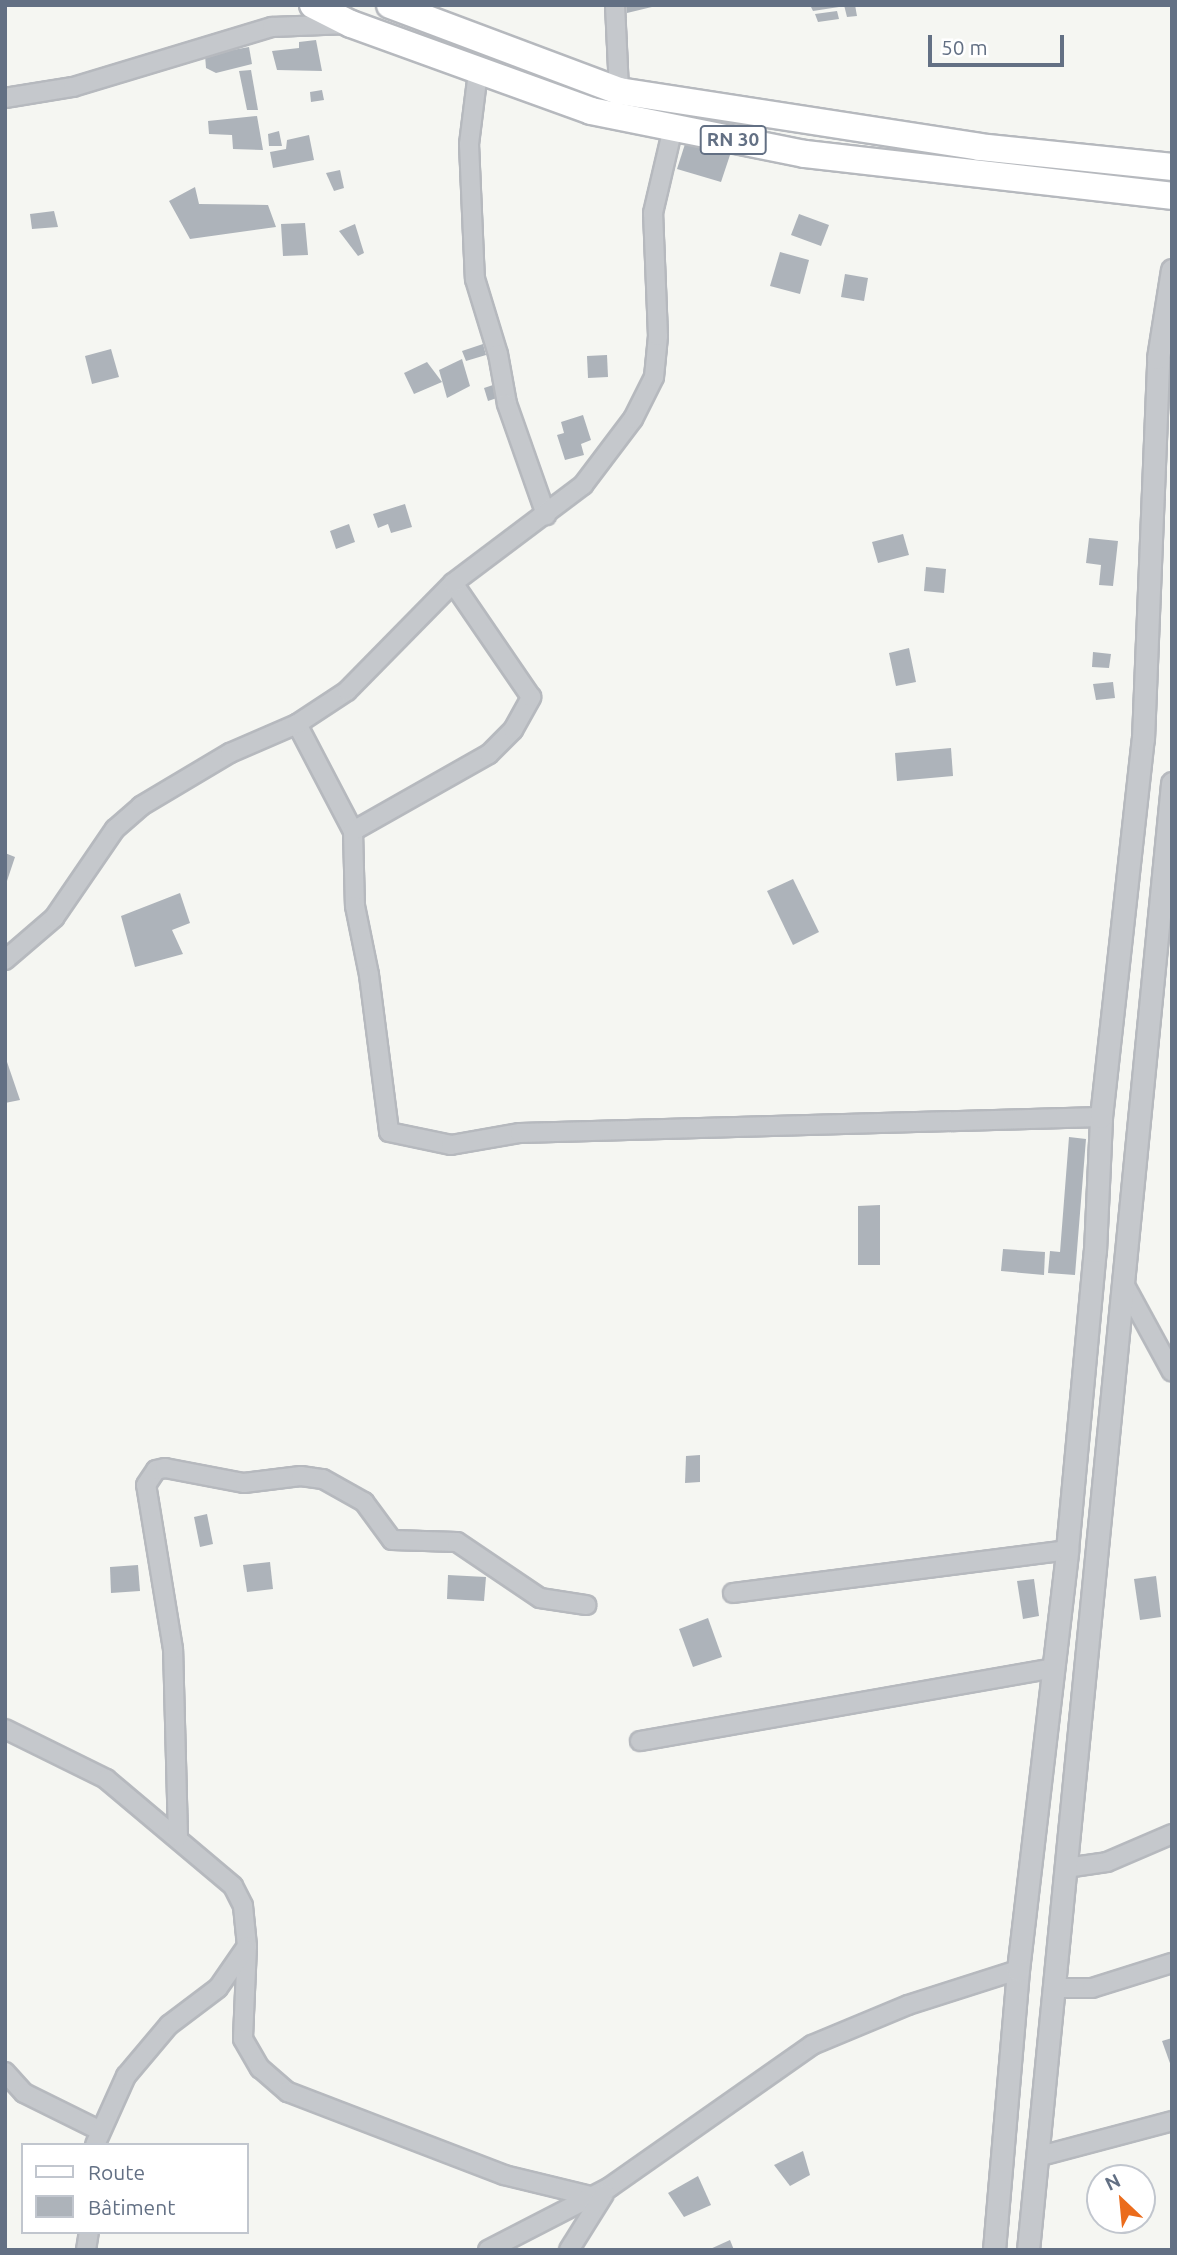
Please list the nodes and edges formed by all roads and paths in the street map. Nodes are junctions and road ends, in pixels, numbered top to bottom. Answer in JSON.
{"nodes":[{"id":1,"x":313,"y":5,"type":"edge"},
{"id":2,"x":390,"y":5,"type":"edge"},
{"id":3,"x":615,"y":5,"type":"edge"},
{"id":4,"x":351,"y":23,"type":"junction"},
{"id":5,"x":478,"y":72,"type":"junction"},
{"id":6,"x":619,"y":91,"type":"junction"},
{"id":7,"x":5,"y":97,"type":"edge"},
{"id":8,"x":673,"y":128,"type":"junction"},
{"id":9,"x":1172,"y":167,"type":"edge"},
{"id":10,"x":1172,"y":196,"type":"edge"},
{"id":11,"x":1172,"y":270,"type":"edge"},
{"id":12,"x":545,"y":515,"type":"junction"},
{"id":13,"x":453,"y":583,"type":"junction"},
{"id":14,"x":297,"y":724,"type":"junction"},
{"id":15,"x":1172,"y":783,"type":"edge"},
{"id":16,"x":353,"y":831,"type":"junction"},
{"id":17,"x":5,"y":960,"type":"edge"},
{"id":18,"x":1101,"y":1117,"type":"junction"},
{"id":19,"x":1123,"y":1282,"type":"junction"},
{"id":20,"x":1172,"y":1372,"type":"edge"},
{"id":21,"x":1067,"y":1550,"type":"junction"},
{"id":22,"x":733,"y":1592,"type":"dead end"},
{"id":23,"x":586,"y":1605,"type":"dead end"},
{"id":24,"x":1055,"y":1668,"type":"junction"},
{"id":25,"x":5,"y":1729,"type":"edge"},
{"id":26,"x":640,"y":1741,"type":"dead end"},
{"id":27,"x":1172,"y":1834,"type":"edge"},
{"id":28,"x":178,"y":1837,"type":"junction"},
{"id":29,"x":1066,"y":1868,"type":"junction"},
{"id":30,"x":247,"y":1946,"type":"junction"},
{"id":31,"x":1172,"y":1963,"type":"edge"},
{"id":32,"x":1018,"y":1970,"type":"junction"},
{"id":33,"x":1056,"y":1988,"type":"junction"},
{"id":34,"x":5,"y":2072,"type":"edge"},
{"id":35,"x":1172,"y":2121,"type":"edge"},
{"id":36,"x":97,"y":2138,"type":"edge"},
{"id":37,"x":1037,"y":2157,"type":"junction"},
{"id":38,"x":610,"y":2187,"type":"junction"},
{"id":39,"x":592,"y":2196,"type":"junction"},
{"id":40,"x":488,"y":2250,"type":"edge"},
{"id":41,"x":569,"y":2250,"type":"edge"},
{"id":42,"x":995,"y":2250,"type":"edge"},
{"id":43,"x":1028,"y":2250,"type":"edge"}],
"edges":[{"from":1,"to":4,"type":"main road","number":"RN 30"},
{"from":2,"to":6,"type":"main road","number":"RN 30"},
{"from":3,"to":6,"type":"street"},
{"from":4,"to":5,"type":"main road","number":"RN 30"},
{"from":4,"to":7,"type":"street"},
{"from":5,"to":8,"type":"main road","number":"RN 30"},
{"from":5,"to":12,"type":"street"},
{"from":6,"to":9,"type":"main road","number":"RN 30"},
{"from":8,"to":10,"type":"main road","number":"RN 30"},
{"from":8,"to":12,"type":"street"},
{"from":11,"to":18,"type":"street"},
{"from":12,"to":13,"type":"street"},
{"from":13,"to":14,"type":"street"},
{"from":13,"to":16,"type":"street"},
{"from":14,"to":16,"type":"street"},
{"from":14,"to":17,"type":"street"},
{"from":15,"to":19,"type":"street"},
{"from":16,"to":18,"type":"street"},
{"from":18,"to":21,"type":"street"},
{"from":19,"to":20,"type":"street"},
{"from":19,"to":29,"type":"street"},
{"from":21,"to":22,"type":"street"},
{"from":21,"to":24,"type":"street"},
{"from":23,"to":28,"type":"street"},
{"from":24,"to":26,"type":"street"},
{"from":24,"to":32,"type":"street"},
{"from":25,"to":28,"type":"street"},
{"from":27,"to":29,"type":"street"},
{"from":28,"to":30,"type":"street"},
{"from":29,"to":33,"type":"street"},
{"from":30,"to":36,"type":"street"},
{"from":30,"to":39,"type":"street"},
{"from":31,"to":33,"type":"street"},
{"from":32,"to":38,"type":"street"},
{"from":32,"to":42,"type":"street"},
{"from":33,"to":37,"type":"street"},
{"from":34,"to":36,"type":"street"},
{"from":35,"to":37,"type":"street"},
{"from":37,"to":43,"type":"street"},
{"from":38,"to":39,"type":"street"},
{"from":38,"to":41,"type":"street"},
{"from":39,"to":40,"type":"street"}]}
